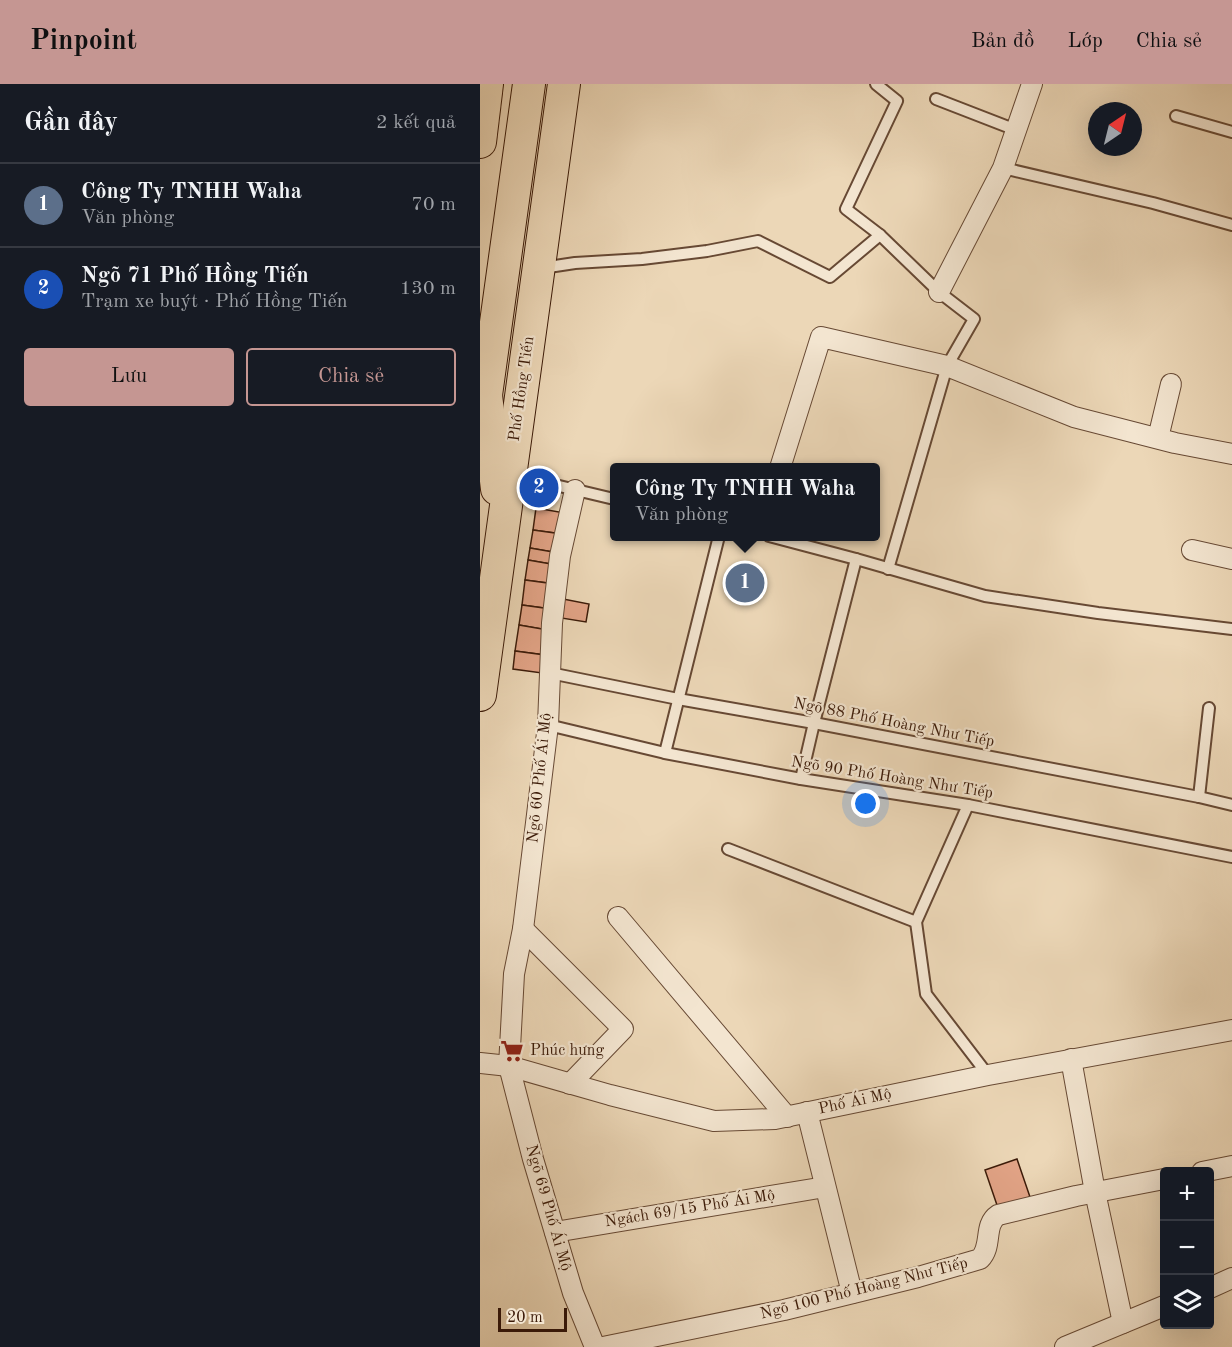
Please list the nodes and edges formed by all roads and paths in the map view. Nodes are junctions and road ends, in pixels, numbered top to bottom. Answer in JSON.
{"nodes":[{"id":1,"x":487,"y":84,"type":"edge"},
{"id":2,"x":529,"y":84,"type":"edge"},
{"id":3,"x":564,"y":84,"type":"edge"},
{"id":4,"x":876,"y":84,"type":"edge"},
{"id":5,"x":1032,"y":84,"type":"edge"},
{"id":6,"x":936,"y":99,"type":"dead end"},
{"id":7,"x":1176,"y":116,"type":"dead end"},
{"id":8,"x":1016,"y":130,"type":"junction"},
{"id":9,"x":1232,"y":132,"type":"edge"},
{"id":10,"x":480,"y":142,"type":"edge"},
{"id":11,"x":1004,"y":168,"type":"junction"},
{"id":12,"x":1232,"y":225,"type":"edge"},
{"id":13,"x":879,"y":236,"type":"junction"},
{"id":14,"x":538,"y":268,"type":"junction"},
{"id":15,"x":939,"y":292,"type":"junction"},
{"id":16,"x":947,"y":366,"type":"junction"},
{"id":17,"x":1171,"y":384,"type":"dead end"},
{"id":18,"x":483,"y":403,"type":"edge"},
{"id":19,"x":1158,"y":438,"type":"junction"},
{"id":20,"x":1232,"y":454,"type":"edge"},
{"id":21,"x":782,"y":463,"type":"edge"},
{"id":22,"x":510,"y":475,"type":"junction"},
{"id":23,"x":575,"y":490,"type":"junction"},
{"id":24,"x":610,"y":498,"type":"edge"},
{"id":25,"x":502,"y":532,"type":"junction"},
{"id":26,"x":718,"y":541,"type":"edge"},
{"id":27,"x":785,"y":541,"type":"edge"},
{"id":28,"x":1192,"y":550,"type":"dead end"},
{"id":29,"x":856,"y":559,"type":"junction"},
{"id":30,"x":1232,"y":559,"type":"edge"},
{"id":31,"x":888,"y":568,"type":"junction"},
{"id":32,"x":1232,"y":629,"type":"edge"},
{"id":33,"x":550,"y":673,"type":"junction"},
{"id":34,"x":480,"y":695,"type":"edge"},
{"id":35,"x":678,"y":699,"type":"junction"},
{"id":36,"x":1209,"y":708,"type":"dead end"},
{"id":37,"x":814,"y":723,"type":"junction"},
{"id":38,"x":548,"y":725,"type":"junction"},
{"id":39,"x":665,"y":753,"type":"junction"},
{"id":40,"x":801,"y":778,"type":"junction"},
{"id":41,"x":1199,"y":797,"type":"junction"},
{"id":42,"x":968,"y":805,"type":"junction"},
{"id":43,"x":1232,"y":805,"type":"edge"},
{"id":44,"x":728,"y":849,"type":"dead end"},
{"id":45,"x":1232,"y":858,"type":"edge"},
{"id":46,"x":618,"y":917,"type":"dead end"},
{"id":47,"x":916,"y":922,"type":"junction"},
{"id":48,"x":523,"y":929,"type":"junction"},
{"id":49,"x":1232,"y":1030,"type":"edge"},
{"id":50,"x":1071,"y":1059,"type":"junction"},
{"id":51,"x":480,"y":1063,"type":"edge"},
{"id":52,"x":509,"y":1066,"type":"junction"},
{"id":53,"x":988,"y":1075,"type":"junction"},
{"id":54,"x":570,"y":1084,"type":"junction"},
{"id":55,"x":807,"y":1112,"type":"junction"},
{"id":56,"x":787,"y":1116,"type":"junction"},
{"id":57,"x":1232,"y":1166,"type":"edge"},
{"id":58,"x":1214,"y":1170,"type":"edge"},
{"id":59,"x":1160,"y":1180,"type":"edge"},
{"id":60,"x":825,"y":1187,"type":"junction"},
{"id":61,"x":1095,"y":1192,"type":"junction"},
{"id":62,"x":555,"y":1232,"type":"junction"},
{"id":63,"x":1232,"y":1278,"type":"edge"},
{"id":64,"x":1214,"y":1285,"type":"edge"},
{"id":65,"x":852,"y":1293,"type":"junction"},
{"id":66,"x":1160,"y":1308,"type":"edge"},
{"id":67,"x":1123,"y":1323,"type":"junction"},
{"id":68,"x":595,"y":1347,"type":"edge"},
{"id":69,"x":603,"y":1347,"type":"edge"},
{"id":70,"x":1065,"y":1347,"type":"edge"}],
"edges":[{"from":1,"to":10,"type":"main road"},
{"from":2,"to":18,"type":"main road"},
{"from":3,"to":14,"type":"main road","name":"Phố Hồng Tiến"},
{"from":4,"to":13,"type":"lane"},
{"from":5,"to":8,"type":"street"},
{"from":6,"to":8,"type":"lane"},
{"from":7,"to":9,"type":"lane"},
{"from":8,"to":11,"type":"street"},
{"from":11,"to":12,"type":"lane"},
{"from":11,"to":15,"type":"street"},
{"from":13,"to":14,"type":"lane"},
{"from":13,"to":15,"type":"lane"},
{"from":14,"to":22,"type":"main road","name":"Phố Hồng Tiến"},
{"from":15,"to":16,"type":"lane"},
{"from":16,"to":19,"type":"street"},
{"from":16,"to":21,"type":"street"},
{"from":16,"to":31,"type":"lane"},
{"from":17,"to":19,"type":"street"},
{"from":18,"to":25,"type":"main road"},
{"from":19,"to":20,"type":"street"},
{"from":22,"to":23,"type":"lane"},
{"from":22,"to":25,"type":"main road","name":"Phố Hồng Tiến"},
{"from":23,"to":24,"type":"lane"},
{"from":23,"to":33,"type":"street","name":"Ngõ 60 Phố Ái Mộ"},
{"from":25,"to":34,"type":"main road","name":"Phố Hồng Tiến"},
{"from":26,"to":35,"type":"lane"},
{"from":27,"to":29,"type":"lane"},
{"from":28,"to":30,"type":"street"},
{"from":29,"to":31,"type":"lane"},
{"from":29,"to":37,"type":"lane"},
{"from":31,"to":32,"type":"lane"},
{"from":33,"to":35,"type":"lane","name":"Ngõ 88 Phố Hoàng Như Tiếp"},
{"from":33,"to":38,"type":"street","name":"Ngõ 60 Phố Ái Mộ"},
{"from":35,"to":37,"type":"lane","name":"Ngõ 88 Phố Hoàng Như Tiếp"},
{"from":35,"to":39,"type":"lane"},
{"from":36,"to":41,"type":"lane"},
{"from":37,"to":40,"type":"lane"},
{"from":37,"to":41,"type":"lane","name":"Ngõ 88 Phố Hoàng Như Tiếp"},
{"from":38,"to":39,"type":"lane","name":"Ngõ 90 Phố Hoàng Như Tiếp"},
{"from":38,"to":48,"type":"street","name":"Ngõ 60 Phố Ái Mộ"},
{"from":39,"to":40,"type":"lane","name":"Ngõ 90 Phố Hoàng Như Tiếp"},
{"from":40,"to":42,"type":"lane","name":"Ngõ 90 Phố Hoàng Như Tiếp"},
{"from":41,"to":43,"type":"lane","name":"Ngõ 88 Phố Hoàng Như Tiếp"},
{"from":42,"to":45,"type":"lane","name":"Ngõ 90 Phố Hoàng Như Tiếp"},
{"from":42,"to":47,"type":"lane"},
{"from":44,"to":47,"type":"lane"},
{"from":46,"to":56,"type":"street"},
{"from":47,"to":53,"type":"lane"},
{"from":48,"to":52,"type":"street","name":"Ngõ 60 Phố Ái Mộ"},
{"from":48,"to":54,"type":"street"},
{"from":49,"to":50,"type":"street","name":"Phố Ái Mộ"},
{"from":50,"to":53,"type":"street","name":"Phố Ái Mộ"},
{"from":50,"to":61,"type":"street"},
{"from":51,"to":52,"type":"street","name":"Phố Ái Mộ"},
{"from":52,"to":54,"type":"street","name":"Phố Ái Mộ"},
{"from":52,"to":62,"type":"street","name":"Ngõ 69 Phố Ái Mộ"},
{"from":53,"to":55,"type":"street","name":"Phố Ái Mộ"},
{"from":54,"to":56,"type":"street","name":"Phố Ái Mộ"},
{"from":55,"to":56,"type":"street","name":"Phố Ái Mộ"},
{"from":55,"to":60,"type":"street"},
{"from":57,"to":58,"type":"street"},
{"from":59,"to":61,"type":"street","name":"Ngõ 100 Phố Hoàng Như Tiếp"},
{"from":60,"to":62,"type":"street","name":"Ngách 69/15 Phố Ái Mộ"},
{"from":60,"to":65,"type":"street"},
{"from":61,"to":65,"type":"street","name":"Ngõ 100 Phố Hoàng Như Tiếp"},
{"from":61,"to":67,"type":"street"},
{"from":62,"to":68,"type":"street","name":"Ngõ 69 Phố Ái Mộ"},
{"from":63,"to":64,"type":"street"},
{"from":65,"to":69,"type":"street","name":"Ngõ 100 Phố Hoàng Như Tiếp"},
{"from":66,"to":67,"type":"street"},
{"from":67,"to":70,"type":"street"}]}
